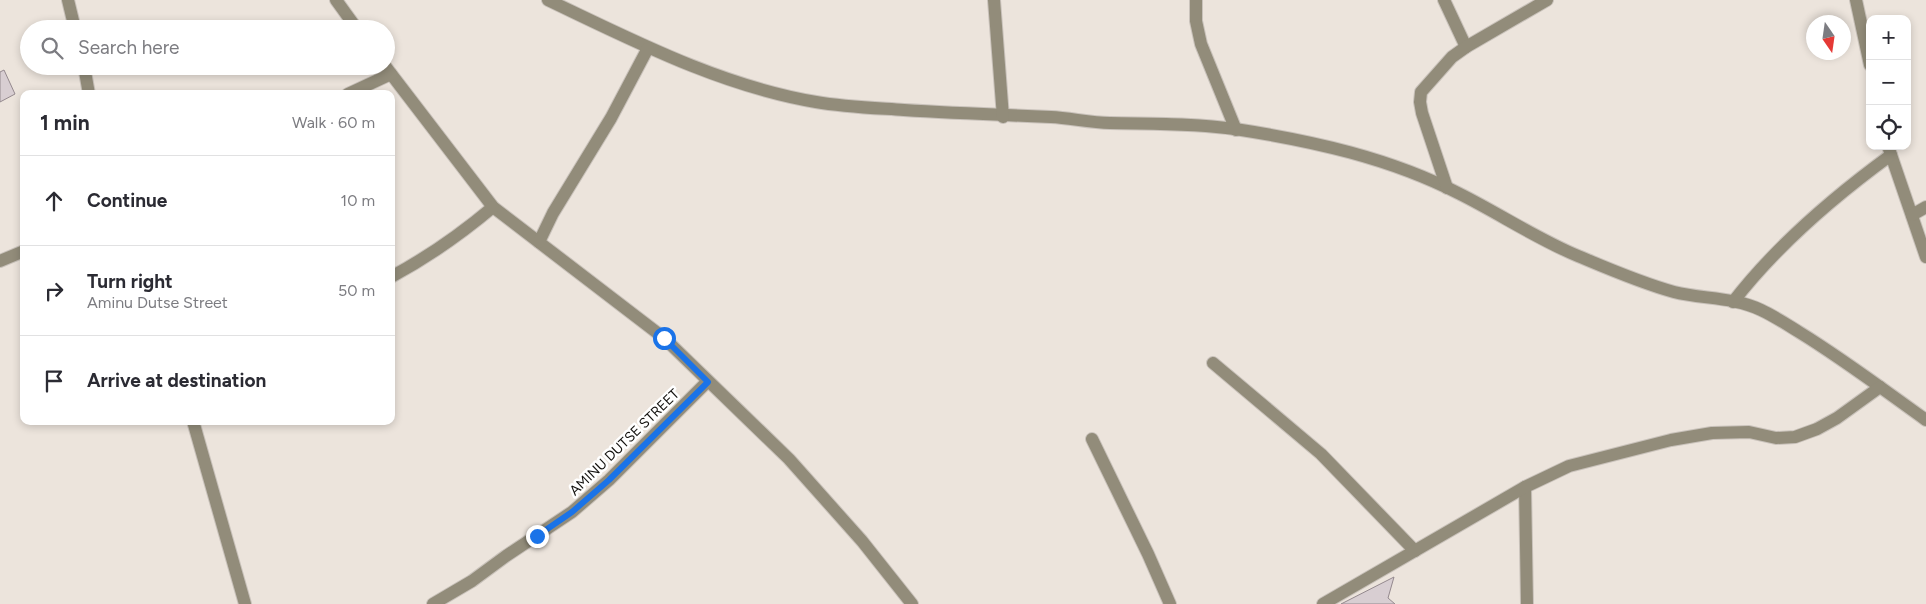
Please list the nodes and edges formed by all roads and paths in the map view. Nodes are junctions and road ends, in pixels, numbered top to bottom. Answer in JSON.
{"nodes":[{"id":1,"x":68,"y":0,"type":"edge"},
{"id":2,"x":336,"y":0,"type":"edge"},
{"id":3,"x":548,"y":0,"type":"edge"},
{"id":4,"x":994,"y":0,"type":"edge"},
{"id":5,"x":1196,"y":0,"type":"edge"},
{"id":6,"x":1444,"y":0,"type":"edge"},
{"id":7,"x":1547,"y":0,"type":"edge"},
{"id":8,"x":1856,"y":0,"type":"edge"},
{"id":9,"x":74,"y":20,"type":"edge"},
{"id":10,"x":350,"y":20,"type":"edge"},
{"id":11,"x":1466,"y":47,"type":"junction"},
{"id":12,"x":648,"y":48,"type":"junction"},
{"id":13,"x":1869,"y":60,"type":"edge"},
{"id":14,"x":86,"y":75,"type":"edge"},
{"id":15,"x":380,"y":75,"type":"edge"},
{"id":16,"x":392,"y":75,"type":"edge"},
{"id":17,"x":88,"y":90,"type":"edge"},
{"id":18,"x":355,"y":90,"type":"edge"},
{"id":19,"x":1003,"y":117,"type":"junction"},
{"id":20,"x":1236,"y":130,"type":"junction"},
{"id":21,"x":1890,"y":151,"type":"edge"},
{"id":22,"x":1447,"y":188,"type":"junction"},
{"id":23,"x":493,"y":207,"type":"junction"},
{"id":24,"x":1926,"y":207,"type":"edge"},
{"id":25,"x":1912,"y":215,"type":"junction"},
{"id":26,"x":539,"y":242,"type":"junction"},
{"id":27,"x":20,"y":254,"type":"edge"},
{"id":28,"x":1926,"y":257,"type":"edge"},
{"id":29,"x":0,"y":261,"type":"edge"},
{"id":30,"x":395,"y":276,"type":"edge"},
{"id":31,"x":1732,"y":302,"type":"junction"},
{"id":32,"x":1213,"y":363,"type":"dead end"},
{"id":33,"x":708,"y":382,"type":"junction"},
{"id":34,"x":1880,"y":387,"type":"junction"},
{"id":35,"x":1926,"y":420,"type":"edge"},
{"id":36,"x":194,"y":425,"type":"edge"},
{"id":37,"x":1092,"y":439,"type":"dead end"},
{"id":38,"x":1525,"y":487,"type":"junction"},
{"id":39,"x":1415,"y":551,"type":"junction"},
{"id":40,"x":245,"y":604,"type":"edge"},
{"id":41,"x":433,"y":604,"type":"edge"},
{"id":42,"x":912,"y":604,"type":"edge"},
{"id":43,"x":1170,"y":604,"type":"edge"},
{"id":44,"x":1323,"y":604,"type":"edge"},
{"id":45,"x":1527,"y":604,"type":"edge"}],
"edges":[{"from":1,"to":9,"type":"street"},
{"from":2,"to":10,"type":"street"},
{"from":3,"to":12,"type":"street"},
{"from":4,"to":19,"type":"street"},
{"from":5,"to":20,"type":"street"},
{"from":6,"to":11,"type":"street"},
{"from":7,"to":11,"type":"street"},
{"from":8,"to":13,"type":"street"},
{"from":11,"to":22,"type":"street"},
{"from":12,"to":19,"type":"street"},
{"from":12,"to":26,"type":"street"},
{"from":14,"to":17,"type":"street"},
{"from":15,"to":18,"type":"street"},
{"from":16,"to":23,"type":"street"},
{"from":19,"to":20,"type":"street"},
{"from":20,"to":22,"type":"street"},
{"from":21,"to":25,"type":"street"},
{"from":21,"to":31,"type":"street"},
{"from":22,"to":31,"type":"street"},
{"from":23,"to":26,"type":"street"},
{"from":23,"to":30,"type":"street"},
{"from":24,"to":25,"type":"street"},
{"from":25,"to":28,"type":"street"},
{"from":26,"to":33,"type":"street"},
{"from":27,"to":29,"type":"street"},
{"from":31,"to":34,"type":"street"},
{"from":32,"to":39,"type":"street"},
{"from":33,"to":41,"type":"street","name":"AMINU DUTSE STREET"},
{"from":33,"to":42,"type":"street"},
{"from":34,"to":35,"type":"street"},
{"from":34,"to":38,"type":"street"},
{"from":36,"to":40,"type":"street"},
{"from":37,"to":43,"type":"street"},
{"from":38,"to":39,"type":"street"},
{"from":38,"to":45,"type":"street"},
{"from":39,"to":44,"type":"street"}]}
